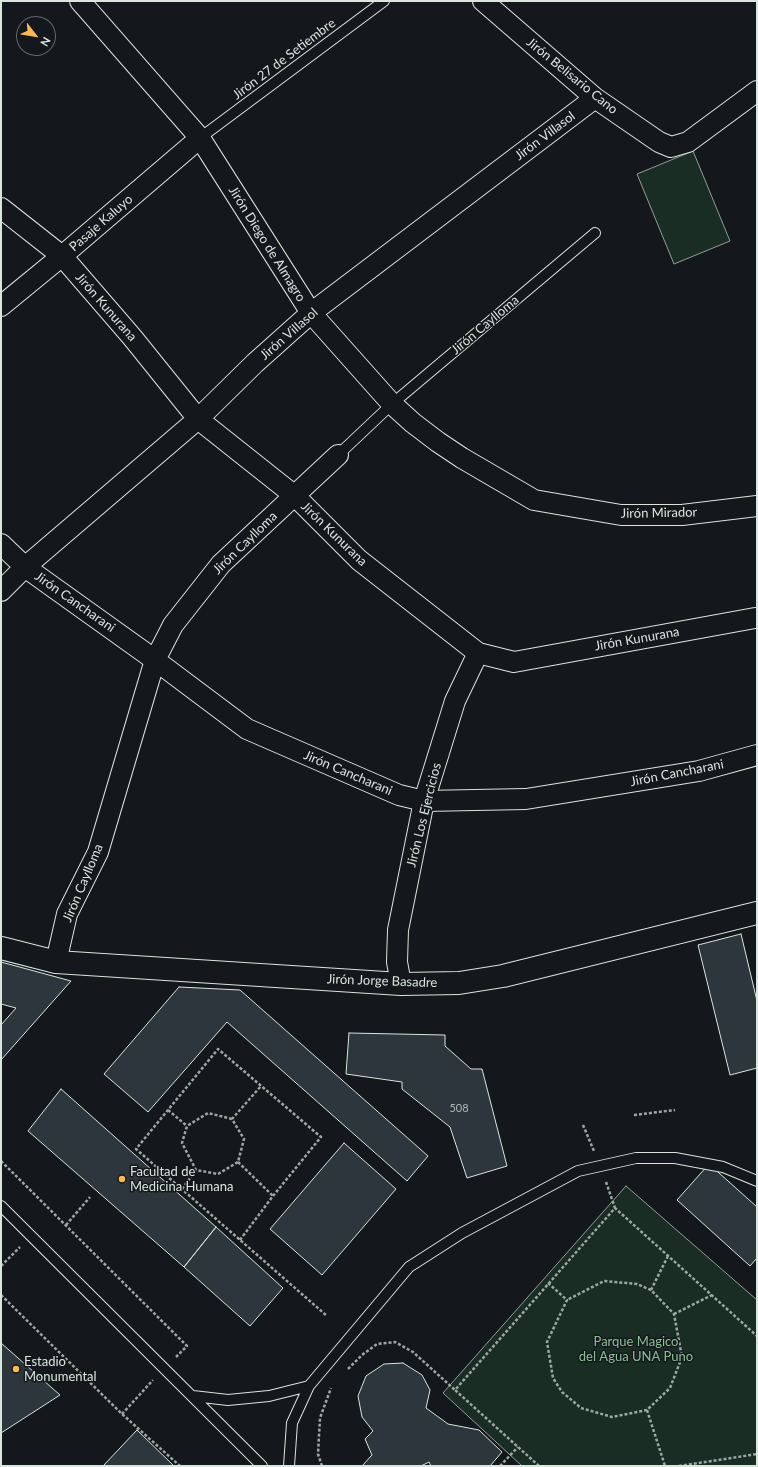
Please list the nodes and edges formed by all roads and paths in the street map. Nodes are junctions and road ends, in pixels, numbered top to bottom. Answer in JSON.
{"nodes":[{"id":1,"x":80,"y":1,"type":"edge"},
{"id":2,"x":384,"y":1,"type":"edge"},
{"id":3,"x":483,"y":1,"type":"edge"},
{"id":4,"x":757,"y":91,"type":"edge"},
{"id":5,"x":595,"y":98,"type":"junction"},
{"id":6,"x":200,"y":138,"type":"junction"},
{"id":7,"x":1,"y":208,"type":"edge"},
{"id":8,"x":595,"y":232,"type":"dead end"},
{"id":9,"x":62,"y":256,"type":"junction"},
{"id":10,"x":1,"y":306,"type":"edge"},
{"id":11,"x":311,"y":314,"type":"junction"},
{"id":12,"x":392,"y":404,"type":"junction"},
{"id":13,"x":198,"y":419,"type":"junction"},
{"id":14,"x":338,"y":455,"type":"joint"},
{"id":15,"x":295,"y":496,"type":"junction"},
{"id":16,"x":562,"y":505,"type":"joint"},
{"id":17,"x":757,"y":506,"type":"edge"},
{"id":18,"x":1,"y":544,"type":"edge"},
{"id":19,"x":25,"y":567,"type":"junction"},
{"id":20,"x":1,"y":591,"type":"edge"},
{"id":21,"x":755,"y":618,"type":"dead end"},
{"id":22,"x":478,"y":652,"type":"junction"},
{"id":23,"x":155,"y":660,"type":"junction"},
{"id":24,"x":757,"y":755,"type":"edge"},
{"id":25,"x":424,"y":801,"type":"junction"},
{"id":26,"x":757,"y":913,"type":"edge"},
{"id":27,"x":1,"y":948,"type":"edge"},
{"id":28,"x":56,"y":962,"type":"junction"},
{"id":29,"x":401,"y":984,"type":"junction"},
{"id":30,"x":261,"y":1086,"type":"junction"},
{"id":31,"x":168,"y":1110,"type":"junction"},
{"id":32,"x":675,"y":1110,"type":"dead end"},
{"id":33,"x":634,"y":1115,"type":"dead end"},
{"id":34,"x":232,"y":1119,"type":"junction"},
{"id":35,"x":187,"y":1126,"type":"junction"},
{"id":36,"x":1,"y":1161,"type":"edge"},
{"id":37,"x":238,"y":1162,"type":"junction"},
{"id":38,"x":196,"y":1170,"type":"junction"},
{"id":39,"x":757,"y":1181,"type":"edge"},
{"id":40,"x":182,"y":1189,"type":"junction"},
{"id":41,"x":273,"y":1196,"type":"junction"},
{"id":42,"x":90,"y":1197,"type":"dead end"},
{"id":43,"x":1,"y":1206,"type":"edge"},
{"id":44,"x":66,"y":1225,"type":"junction"},
{"id":45,"x":31,"y":1236,"type":"junction"},
{"id":46,"x":240,"y":1240,"type":"junction"},
{"id":47,"x":668,"y":1256,"type":"junction"},
{"id":48,"x":1,"y":1266,"type":"edge"},
{"id":49,"x":548,"y":1283,"type":"junction"},
{"id":50,"x":651,"y":1290,"type":"junction"},
{"id":51,"x":1,"y":1295,"type":"edge"},
{"id":52,"x":712,"y":1295,"type":"junction"},
{"id":53,"x":567,"y":1300,"type":"junction"},
{"id":54,"x":674,"y":1314,"type":"junction"},
{"id":55,"x":326,"y":1316,"type":"dead end"},
{"id":56,"x":757,"y":1336,"type":"edge"},
{"id":57,"x":187,"y":1346,"type":"dead end"},
{"id":58,"x":347,"y":1369,"type":"dead end"},
{"id":59,"x":334,"y":1384,"type":"dead end"},
{"id":60,"x":309,"y":1386,"type":"junction"},
{"id":61,"x":455,"y":1390,"type":"junction"},
{"id":62,"x":193,"y":1396,"type":"junction"},
{"id":63,"x":647,"y":1410,"type":"junction"},
{"id":64,"x":518,"y":1447,"type":"junction"},
{"id":65,"x":757,"y":1454,"type":"edge"},
{"id":66,"x":180,"y":1466,"type":"edge"},
{"id":67,"x":262,"y":1466,"type":"edge"},
{"id":68,"x":289,"y":1466,"type":"edge"},
{"id":69,"x":322,"y":1466,"type":"edge"},
{"id":70,"x":500,"y":1466,"type":"edge"},
{"id":71,"x":539,"y":1466,"type":"edge"},
{"id":72,"x":665,"y":1466,"type":"edge"},
{"id":73,"x":679,"y":1466,"type":"edge"}],
"edges":[{"from":1,"to":6,"type":"street","name":"Jirón Diego de Almagro"},
{"from":2,"to":6,"type":"lane","name":"Jirón 27 de Setiembre"},
{"from":3,"to":5,"type":"street","name":"Jirón Belisario Cano"},
{"from":4,"to":5,"type":"street","name":"Jirón Belisario Cano"},
{"from":5,"to":11,"type":"street","name":"Jirón Villasol"},
{"from":6,"to":9,"type":"street","name":"Pasaje Kaluyo"},
{"from":6,"to":11,"type":"street","name":"Jirón Diego de Almagro"},
{"from":7,"to":9,"type":"street","name":"Jirón Kunurana"},
{"from":8,"to":12,"type":"lane","name":"Jirón Caylloma"},
{"from":9,"to":10,"type":"street","name":"Pasaje Kaluyo"},
{"from":9,"to":13,"type":"street","name":"Jirón Kunurana"},
{"from":11,"to":12,"type":"street","name":"Jirón Diego de Almagro"},
{"from":11,"to":13,"type":"street","name":"Jirón Villasol"},
{"from":12,"to":14,"type":"lane","name":"Jirón Caylloma"},
{"from":12,"to":16,"type":"street","name":"Jirón Diego de Almagro"},
{"from":13,"to":15,"type":"street","name":"Jirón Kunurana"},
{"from":13,"to":19,"type":"street","name":"Jirón Villasol"},
{"from":14,"to":15,"type":"street","name":"Jirón Caylloma"},
{"from":15,"to":22,"type":"street","name":"Jirón Kunurana"},
{"from":15,"to":23,"type":"street","name":"Jirón Caylloma"},
{"from":16,"to":17,"type":"street","name":"Jirón Mirador"},
{"from":18,"to":19,"type":"street","name":"Jirón Cancharani"},
{"from":19,"to":20,"type":"street","name":"Jirón Villasol"},
{"from":19,"to":23,"type":"street","name":"Jirón Cancharani"},
{"from":21,"to":22,"type":"street","name":"Jirón Kunurana"},
{"from":22,"to":25,"type":"street","name":"Jirón Los Ejercicios"},
{"from":23,"to":25,"type":"street","name":"Jirón Cancharani"},
{"from":23,"to":28,"type":"street","name":"Jirón Caylloma"},
{"from":24,"to":25,"type":"street","name":"Jirón Cancharani"},
{"from":25,"to":29,"type":"street","name":"Jirón Los Ejercicios"},
{"from":26,"to":29,"type":"street","name":"Jirón Jorge Basadre"},
{"from":27,"to":28,"type":"street","name":"Jirón Jorge Basadre"},
{"from":28,"to":29,"type":"street","name":"Jirón Jorge Basadre"},
{"from":30,"to":31,"type":"path"},
{"from":30,"to":34,"type":"path"},
{"from":30,"to":41,"type":"path"},
{"from":31,"to":35,"type":"path"},
{"from":31,"to":40,"type":"path"},
{"from":32,"to":33,"type":"path"},
{"from":34,"to":35,"type":"path"},
{"from":34,"to":37,"type":"path"},
{"from":35,"to":38,"type":"path"},
{"from":36,"to":44,"type":"path"},
{"from":37,"to":38,"type":"path"},
{"from":37,"to":41,"type":"path"},
{"from":38,"to":40,"type":"path"},
{"from":39,"to":60,"type":"lane"},
{"from":40,"to":46,"type":"path"},
{"from":41,"to":46,"type":"path"},
{"from":42,"to":44,"type":"path"},
{"from":43,"to":45,"type":"lane"},
{"from":44,"to":57,"type":"path"},
{"from":45,"to":48,"type":"path"},
{"from":45,"to":62,"type":"lane"},
{"from":46,"to":55,"type":"path"},
{"from":47,"to":49,"type":"path"},
{"from":47,"to":50,"type":"path"},
{"from":47,"to":52,"type":"path"},
{"from":49,"to":53,"type":"path"},
{"from":49,"to":61,"type":"path"},
{"from":50,"to":53,"type":"path"},
{"from":50,"to":54,"type":"path"},
{"from":51,"to":66,"type":"path"},
{"from":52,"to":54,"type":"path"},
{"from":52,"to":56,"type":"path"},
{"from":53,"to":63,"type":"path"},
{"from":54,"to":63,"type":"path"},
{"from":58,"to":61,"type":"path"},
{"from":59,"to":69,"type":"path"},
{"from":60,"to":62,"type":"lane"},
{"from":60,"to":68,"type":"lane"},
{"from":61,"to":64,"type":"path"},
{"from":62,"to":67,"type":"lane"},
{"from":63,"to":72,"type":"path"},
{"from":64,"to":70,"type":"path"},
{"from":64,"to":71,"type":"path"},
{"from":65,"to":73,"type":"path"}]}
